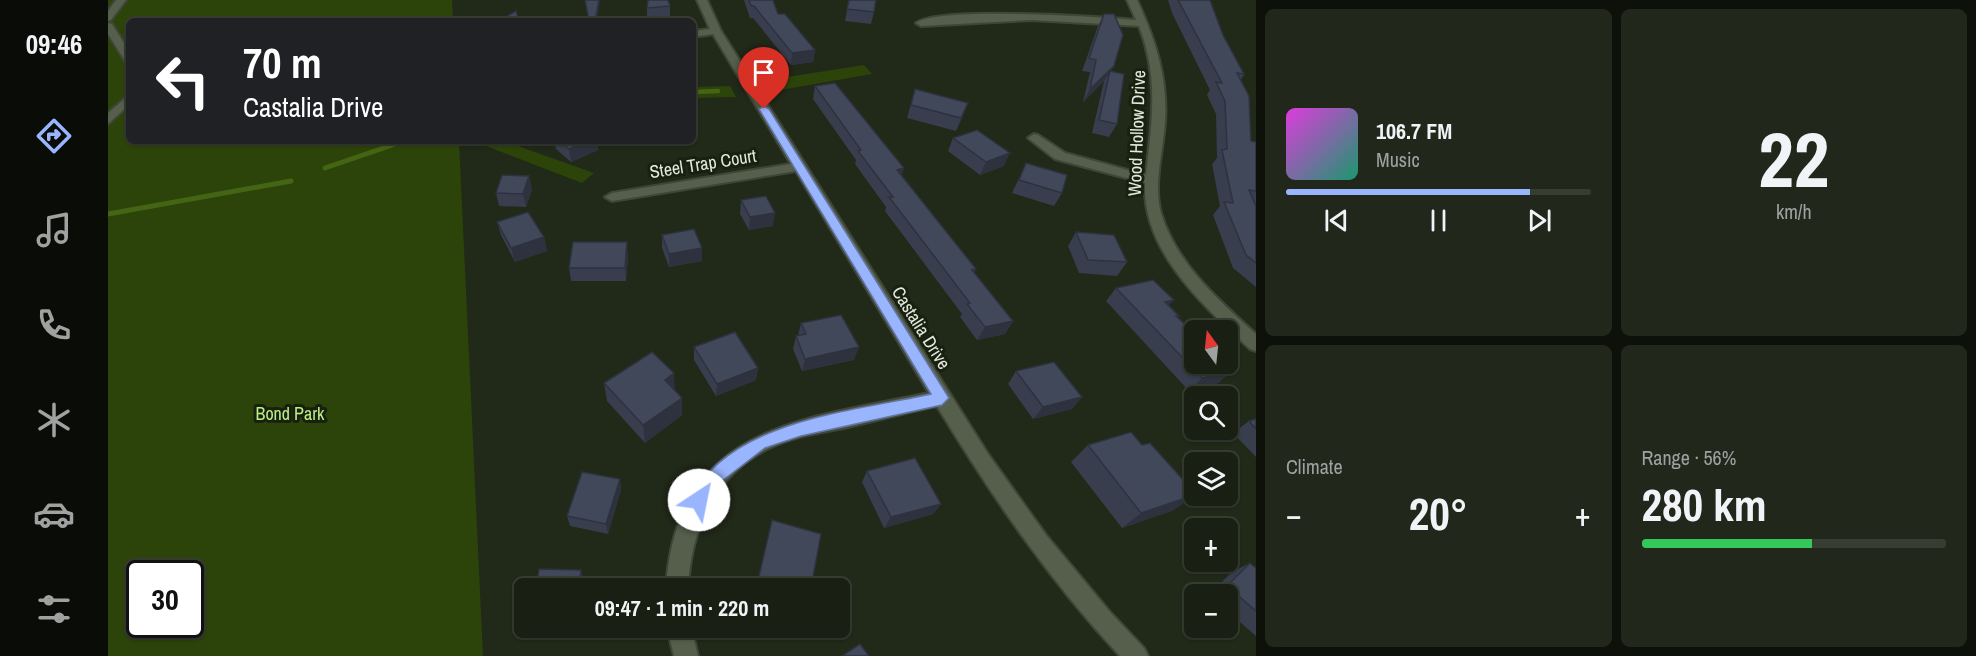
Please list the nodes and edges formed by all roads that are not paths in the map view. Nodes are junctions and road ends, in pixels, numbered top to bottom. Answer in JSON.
{"nodes":[{"id":1,"x":121,"y":0,"type":"edge"},
{"id":2,"x":702,"y":0,"type":"edge"},
{"id":3,"x":1132,"y":0,"type":"edge"},
{"id":4,"x":108,"y":18,"type":"edge"},
{"id":5,"x":921,"y":22,"type":"dead end"},
{"id":6,"x":1144,"y":24,"type":"junction"},
{"id":7,"x":108,"y":26,"type":"edge"},
{"id":8,"x":717,"y":31,"type":"junction"},
{"id":9,"x":696,"y":34,"type":"edge"},
{"id":10,"x":126,"y":54,"type":"edge"},
{"id":11,"x":126,"y":102,"type":"edge"},
{"id":12,"x":108,"y":120,"type":"edge"},
{"id":13,"x":1034,"y":138,"type":"dead end"},
{"id":14,"x":799,"y":167,"type":"junction"},
{"id":15,"x":1150,"y":180,"type":"junction"},
{"id":16,"x":612,"y":197,"type":"dead end"},
{"id":17,"x":1256,"y":344,"type":"edge"},
{"id":18,"x":942,"y":398,"type":"junction"},
{"id":19,"x":677,"y":578,"type":"edge"},
{"id":20,"x":682,"y":638,"type":"edge"},
{"id":21,"x":686,"y":656,"type":"edge"},
{"id":22,"x":1136,"y":656,"type":"edge"}],
"edges":[{"from":1,"to":4,"type":"street"},
{"from":2,"to":8,"type":"street","name":"Castalia Drive"},
{"from":3,"to":6,"type":"street","name":"Wood Hollow Drive"},
{"from":5,"to":6,"type":"street"},
{"from":6,"to":15,"type":"street","name":"Wood Hollow Drive"},
{"from":7,"to":10,"type":"street"},
{"from":8,"to":9,"type":"street"},
{"from":8,"to":14,"type":"street","name":"Castalia Drive"},
{"from":11,"to":12,"type":"street"},
{"from":13,"to":15,"type":"street"},
{"from":14,"to":16,"type":"street","name":"Steel Trap Court"},
{"from":14,"to":18,"type":"street","name":"Castalia Drive"},
{"from":15,"to":17,"type":"street","name":"Wood Hollow Drive"},
{"from":18,"to":19,"type":"street"},
{"from":18,"to":22,"type":"street","name":"Castalia Drive"},
{"from":20,"to":21,"type":"street"}]}
